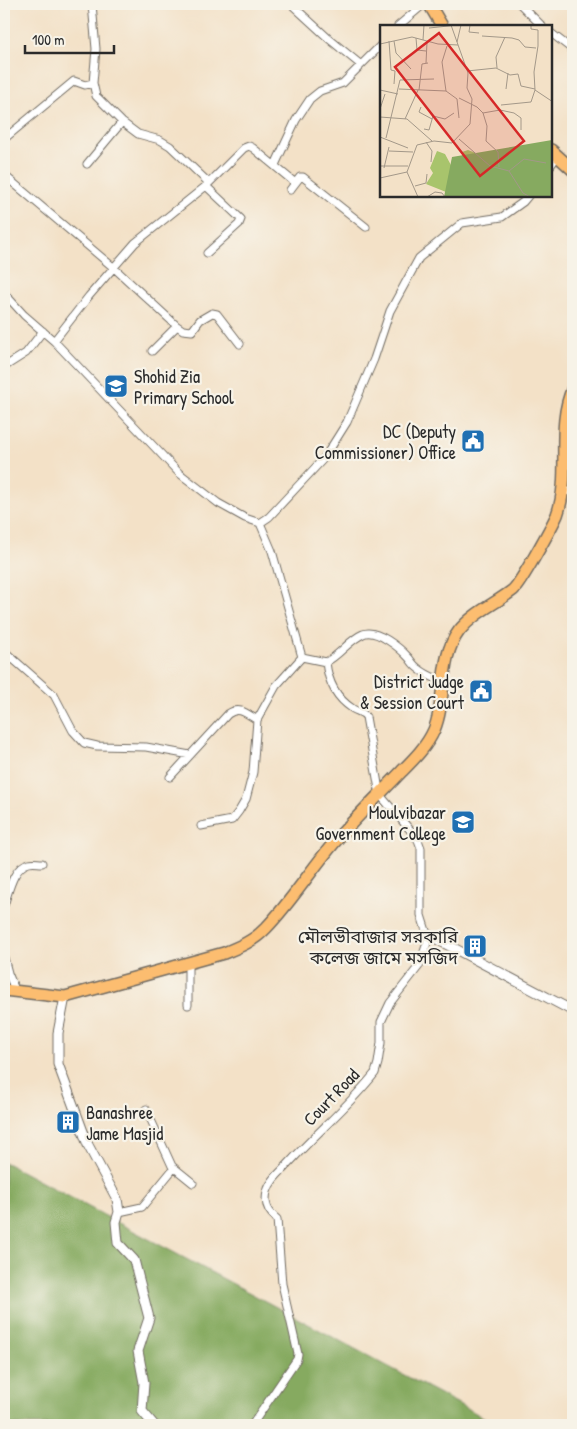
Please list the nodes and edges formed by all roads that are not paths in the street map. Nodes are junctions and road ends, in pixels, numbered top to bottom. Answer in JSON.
{"nodes":[{"id":1,"x":92,"y":4,"type":"edge"},
{"id":2,"x":291,"y":4,"type":"edge"},
{"id":3,"x":424,"y":4,"type":"edge"},
{"id":4,"x":428,"y":4,"type":"edge"},
{"id":5,"x":520,"y":4,"type":"edge"},
{"id":6,"x":399,"y":25,"type":"edge"},
{"id":7,"x":441,"y":25,"type":"edge"},
{"id":8,"x":540,"y":25,"type":"edge"},
{"id":9,"x":552,"y":34,"type":"edge"},
{"id":10,"x":380,"y":45,"type":"edge"},
{"id":11,"x":573,"y":50,"type":"edge"},
{"id":12,"x":361,"y":65,"type":"junction"},
{"id":13,"x":93,"y":83,"type":"junction"},
{"id":14,"x":122,"y":122,"type":"junction"},
{"id":15,"x":4,"y":139,"type":"edge"},
{"id":16,"x":553,"y":157,"type":"edge"},
{"id":17,"x":88,"y":164,"type":"dead end"},
{"id":18,"x":275,"y":165,"type":"junction"},
{"id":19,"x":573,"y":170,"type":"edge"},
{"id":20,"x":4,"y":175,"type":"edge"},
{"id":21,"x":294,"y":182,"type":"junction"},
{"id":22,"x":207,"y":184,"type":"junction"},
{"id":23,"x":290,"y":190,"type":"dead end"},
{"id":24,"x":526,"y":198,"type":"edge"},
{"id":25,"x":366,"y":227,"type":"dead end"},
{"id":26,"x":207,"y":253,"type":"dead end"},
{"id":27,"x":113,"y":267,"type":"junction"},
{"id":28,"x":4,"y":293,"type":"edge"},
{"id":29,"x":177,"y":326,"type":"junction"},
{"id":30,"x":43,"y":332,"type":"junction"},
{"id":31,"x":54,"y":341,"type":"junction"},
{"id":32,"x":240,"y":344,"type":"dead end"},
{"id":33,"x":152,"y":351,"type":"dead end"},
{"id":34,"x":4,"y":367,"type":"edge"},
{"id":35,"x":573,"y":388,"type":"edge"},
{"id":36,"x":568,"y":491,"type":"edge"},
{"id":37,"x":260,"y":523,"type":"junction"},
{"id":38,"x":4,"y":651,"type":"edge"},
{"id":39,"x":302,"y":657,"type":"junction"},
{"id":40,"x":326,"y":662,"type":"junction"},
{"id":41,"x":443,"y":682,"type":"junction"},
{"id":42,"x":257,"y":720,"type":"junction"},
{"id":43,"x":190,"y":755,"type":"junction"},
{"id":44,"x":170,"y":777,"type":"dead end"},
{"id":45,"x":380,"y":795,"type":"junction"},
{"id":46,"x":201,"y":826,"type":"dead end"},
{"id":47,"x":42,"y":863,"type":"dead end"},
{"id":48,"x":4,"y":904,"type":"edge"},
{"id":49,"x":427,"y":934,"type":"junction"},
{"id":50,"x":4,"y":958,"type":"edge"},
{"id":51,"x":188,"y":963,"type":"junction"},
{"id":52,"x":4,"y":990,"type":"edge"},
{"id":53,"x":16,"y":992,"type":"junction"},
{"id":54,"x":65,"y":997,"type":"junction"},
{"id":55,"x":188,"y":1006,"type":"dead end"},
{"id":56,"x":573,"y":1011,"type":"edge"},
{"id":57,"x":146,"y":1109,"type":"dead end"},
{"id":58,"x":174,"y":1168,"type":"junction"},
{"id":59,"x":192,"y":1183,"type":"dead end"},
{"id":60,"x":119,"y":1212,"type":"junction"},
{"id":61,"x":154,"y":1425,"type":"edge"},
{"id":62,"x":252,"y":1425,"type":"edge"}],
"edges":[{"from":1,"to":13,"type":"street"},
{"from":2,"to":12,"type":"street"},
{"from":3,"to":6,"type":"street"},
{"from":4,"to":7,"type":"highway"},
{"from":5,"to":8,"type":"street"},
{"from":9,"to":11,"type":"street"},
{"from":10,"to":12,"type":"street"},
{"from":12,"to":18,"type":"street"},
{"from":13,"to":14,"type":"street"},
{"from":13,"to":15,"type":"street"},
{"from":14,"to":17,"type":"street"},
{"from":14,"to":22,"type":"street"},
{"from":16,"to":19,"type":"highway"},
{"from":18,"to":21,"type":"street"},
{"from":18,"to":22,"type":"street"},
{"from":20,"to":27,"type":"street"},
{"from":21,"to":23,"type":"street"},
{"from":21,"to":25,"type":"street"},
{"from":22,"to":26,"type":"street"},
{"from":22,"to":27,"type":"street"},
{"from":24,"to":37,"type":"street"},
{"from":27,"to":29,"type":"street"},
{"from":27,"to":31,"type":"street"},
{"from":28,"to":30,"type":"street"},
{"from":29,"to":32,"type":"street"},
{"from":29,"to":33,"type":"street"},
{"from":30,"to":31,"type":"street"},
{"from":30,"to":34,"type":"street"},
{"from":31,"to":37,"type":"street"},
{"from":35,"to":36,"type":"highway"},
{"from":36,"to":41,"type":"highway"},
{"from":37,"to":39,"type":"street"},
{"from":38,"to":43,"type":"street"},
{"from":39,"to":40,"type":"street"},
{"from":39,"to":42,"type":"street"},
{"from":40,"to":41,"type":"street"},
{"from":40,"to":45,"type":"street"},
{"from":41,"to":45,"type":"highway"},
{"from":42,"to":43,"type":"street"},
{"from":42,"to":46,"type":"street"},
{"from":43,"to":44,"type":"street"},
{"from":45,"to":49,"type":"street","name":"Court Road"},
{"from":45,"to":51,"type":"highway"},
{"from":47,"to":48,"type":"street"},
{"from":49,"to":56,"type":"street"},
{"from":49,"to":62,"type":"street","name":"Court Road"},
{"from":50,"to":53,"type":"street"},
{"from":51,"to":54,"type":"highway"},
{"from":51,"to":55,"type":"street"},
{"from":52,"to":53,"type":"highway"},
{"from":53,"to":54,"type":"highway"},
{"from":54,"to":60,"type":"street"},
{"from":57,"to":58,"type":"street"},
{"from":58,"to":59,"type":"street"},
{"from":58,"to":60,"type":"street"},
{"from":60,"to":61,"type":"street"}]}
